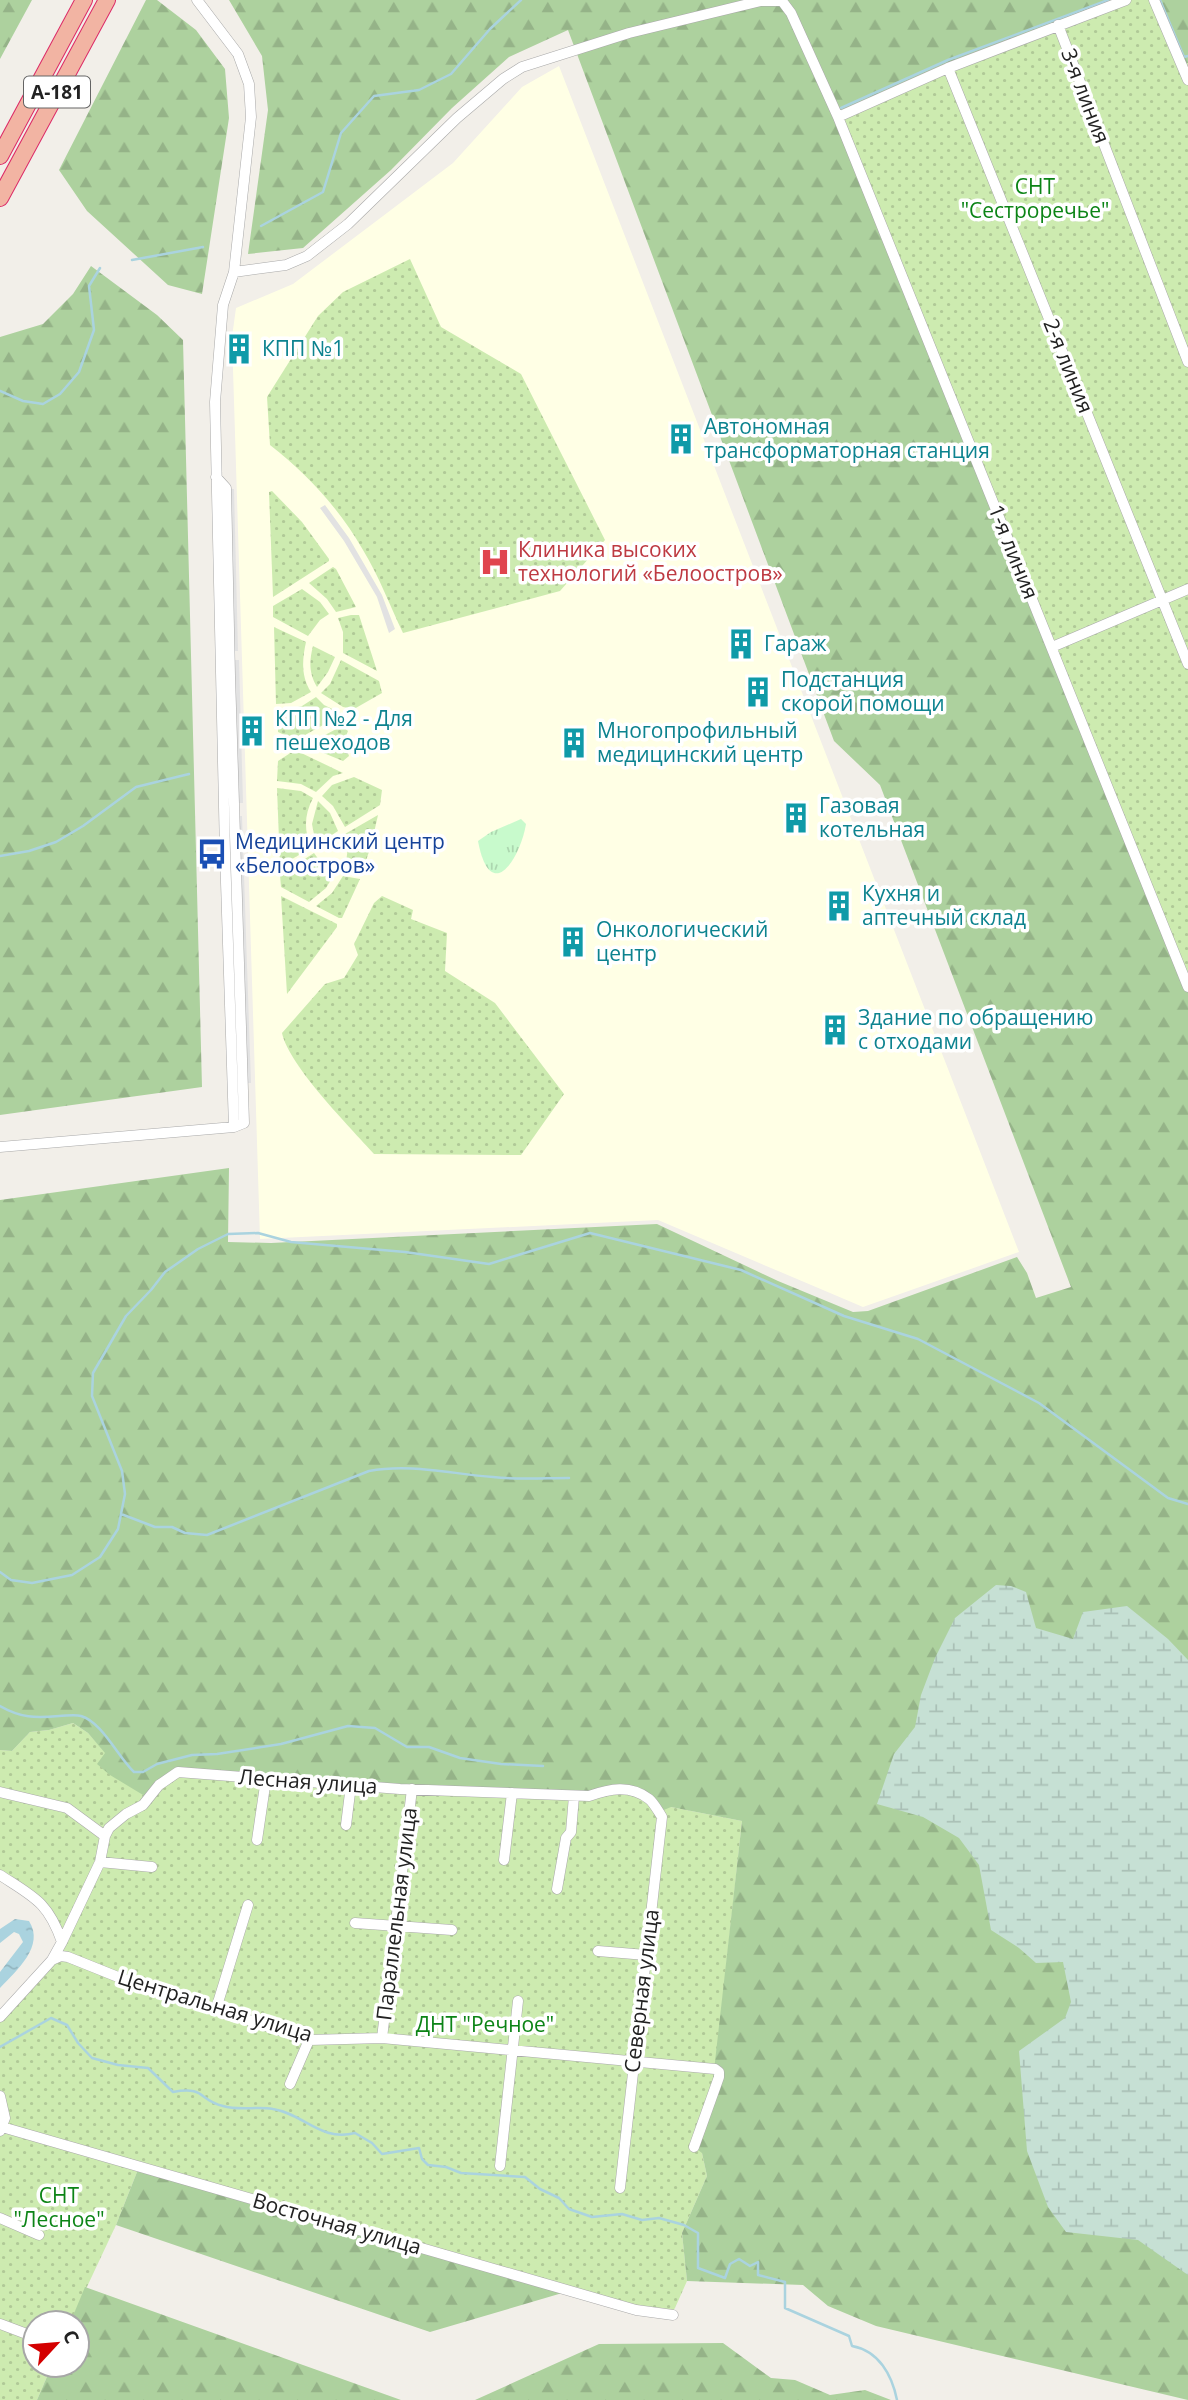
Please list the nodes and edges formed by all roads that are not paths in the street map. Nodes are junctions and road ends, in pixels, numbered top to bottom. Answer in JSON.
{"nodes":[{"id":1,"x":84,"y":0,"type":"edge"},
{"id":2,"x":107,"y":0,"type":"edge"},
{"id":3,"x":197,"y":0,"type":"edge"},
{"id":4,"x":1126,"y":0,"type":"edge"},
{"id":5,"x":1154,"y":0,"type":"edge"},
{"id":6,"x":1058,"y":25,"type":"junction"},
{"id":7,"x":1185,"y":64,"type":"edge"},
{"id":8,"x":948,"y":68,"type":"junction"},
{"id":9,"x":1188,"y":80,"type":"edge"},
{"id":10,"x":838,"y":117,"type":"junction"},
{"id":11,"x":0,"y":156,"type":"edge"},
{"id":12,"x":0,"y":198,"type":"edge"},
{"id":13,"x":234,"y":272,"type":"junction"},
{"id":14,"x":1188,"y":362,"type":"edge"},
{"id":15,"x":1188,"y":589,"type":"edge"},
{"id":16,"x":1162,"y":600,"type":"junction"},
{"id":17,"x":1052,"y":647,"type":"junction"},
{"id":18,"x":1188,"y":664,"type":"edge"},
{"id":19,"x":1188,"y":987,"type":"edge"},
{"id":20,"x":0,"y":1147,"type":"edge"},
{"id":21,"x":266,"y":1779,"type":"junction"},
{"id":22,"x":351,"y":1785,"type":"junction"},
{"id":23,"x":412,"y":1789,"type":"junction"},
{"id":24,"x":0,"y":1792,"type":"edge"},
{"id":25,"x":512,"y":1793,"type":"junction"},
{"id":26,"x":574,"y":1796,"type":"junction"},
{"id":27,"x":649,"y":1799,"type":"joint"},
{"id":28,"x":346,"y":1825,"type":"dead end"},
{"id":29,"x":105,"y":1836,"type":"junction"},
{"id":30,"x":257,"y":1840,"type":"dead end"},
{"id":31,"x":503,"y":1860,"type":"dead end"},
{"id":32,"x":100,"y":1861,"type":"junction"},
{"id":33,"x":152,"y":1867,"type":"dead end"},
{"id":34,"x":0,"y":1875,"type":"edge"},
{"id":35,"x":557,"y":1889,"type":"dead end"},
{"id":36,"x":248,"y":1905,"type":"dead end"},
{"id":37,"x":355,"y":1923,"type":"dead end"},
{"id":38,"x":396,"y":1926,"type":"junction"},
{"id":39,"x":452,"y":1930,"type":"dead end"},
{"id":40,"x":62,"y":1942,"type":"junction"},
{"id":41,"x":598,"y":1951,"type":"dead end"},
{"id":42,"x":646,"y":1955,"type":"junction"},
{"id":43,"x":52,"y":1960,"type":"junction"},
{"id":44,"x":517,"y":2001,"type":"dead end"},
{"id":45,"x":216,"y":2009,"type":"junction"},
{"id":46,"x":0,"y":2017,"type":"edge"},
{"id":47,"x":382,"y":2038,"type":"junction"},
{"id":48,"x":309,"y":2040,"type":"junction"},
{"id":49,"x":512,"y":2049,"type":"junction"},
{"id":50,"x":633,"y":2060,"type":"junction"},
{"id":51,"x":290,"y":2084,"type":"dead end"},
{"id":52,"x":0,"y":2096,"type":"edge"},
{"id":53,"x":1,"y":2130,"type":"edge"},
{"id":54,"x":694,"y":2147,"type":"dead end"},
{"id":55,"x":500,"y":2166,"type":"dead end"},
{"id":56,"x":620,"y":2188,"type":"dead end"},
{"id":57,"x":0,"y":2218,"type":"edge"},
{"id":58,"x":40,"y":2235,"type":"dead end"},
{"id":59,"x":673,"y":2315,"type":"dead end"},
{"id":60,"x":0,"y":2323,"type":"edge"},
{"id":61,"x":21,"y":2332,"type":"edge"}],
"edges":[{"from":1,"to":11,"type":"highway","number":"А-181"},
{"from":2,"to":12,"type":"highway","number":"А-181"},
{"from":3,"to":13,"type":"street"},
{"from":4,"to":6,"type":"street"},
{"from":5,"to":7,"type":"street"},
{"from":6,"to":8,"type":"street"},
{"from":6,"to":14,"type":"street","name":"3-я линия"},
{"from":7,"to":9,"type":"street"},
{"from":8,"to":10,"type":"street"},
{"from":8,"to":16,"type":"street","name":"2-я линия"},
{"from":10,"to":13,"type":"street","name":"1-я линия"},
{"from":10,"to":17,"type":"street","name":"1-я линия"},
{"from":13,"to":20,"type":"street"},
{"from":15,"to":16,"type":"street"},
{"from":16,"to":17,"type":"street"},
{"from":16,"to":18,"type":"street","name":"2-я линия"},
{"from":17,"to":19,"type":"street","name":"1-я линия"},
{"from":21,"to":22,"type":"street","name":"Лесная улица"},
{"from":21,"to":29,"type":"street","name":"Лесная улица"},
{"from":21,"to":30,"type":"street"},
{"from":22,"to":23,"type":"street","name":"Лесная улица"},
{"from":22,"to":28,"type":"street"},
{"from":23,"to":25,"type":"street","name":"Лесная улица"},
{"from":23,"to":38,"type":"street","name":"Параллельная улица"},
{"from":24,"to":29,"type":"street"},
{"from":25,"to":26,"type":"street","name":"Лесная улица"},
{"from":25,"to":31,"type":"street"},
{"from":26,"to":27,"type":"street","name":"Лесная улица"},
{"from":26,"to":35,"type":"street"},
{"from":27,"to":42,"type":"street","name":"Северная улица"},
{"from":29,"to":32,"type":"street"},
{"from":32,"to":33,"type":"street"},
{"from":32,"to":40,"type":"street"},
{"from":34,"to":40,"type":"street"},
{"from":36,"to":45,"type":"street"},
{"from":37,"to":38,"type":"street"},
{"from":38,"to":39,"type":"street"},
{"from":38,"to":47,"type":"street","name":"Параллельная улица"},
{"from":40,"to":43,"type":"street"},
{"from":41,"to":42,"type":"street"},
{"from":42,"to":50,"type":"street","name":"Северная улица"},
{"from":43,"to":45,"type":"street","name":"Центральная улица"},
{"from":43,"to":46,"type":"street"},
{"from":44,"to":49,"type":"street"},
{"from":45,"to":48,"type":"street","name":"Центральная улица"},
{"from":47,"to":48,"type":"street","name":"Центральная улица"},
{"from":47,"to":49,"type":"street","name":"Центральная улица"},
{"from":48,"to":51,"type":"street"},
{"from":49,"to":50,"type":"street","name":"Центральная улица"},
{"from":49,"to":55,"type":"street"},
{"from":50,"to":54,"type":"street","name":"Центральная улица"},
{"from":50,"to":56,"type":"street","name":"Северная улица"},
{"from":52,"to":53,"type":"street"},
{"from":53,"to":59,"type":"street","name":"Восточная улица"},
{"from":57,"to":58,"type":"street"},
{"from":60,"to":61,"type":"street"}]}
